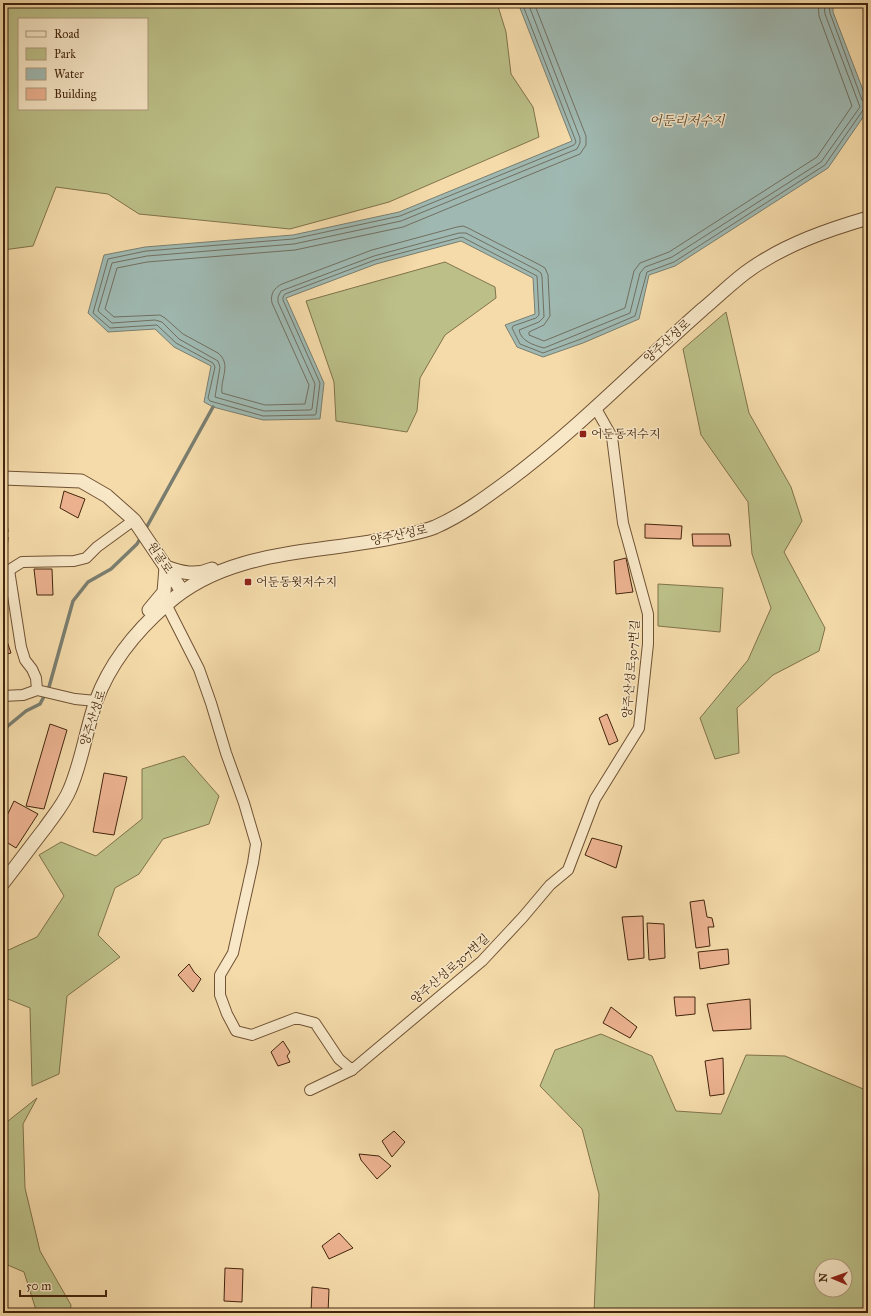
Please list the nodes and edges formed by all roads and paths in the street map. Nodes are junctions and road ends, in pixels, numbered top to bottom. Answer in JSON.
{"nodes":[{"id":1,"x":868,"y":218,"type":"edge"},
{"id":2,"x":595,"y":407,"type":"junction"},
{"id":3,"x":3,"y":478,"type":"edge"},
{"id":4,"x":136,"y":523,"type":"junction"},
{"id":5,"x":247,"y":563,"type":"junction"},
{"id":6,"x":166,"y":567,"type":"junction"},
{"id":7,"x":6,"y":572,"type":"edge"},
{"id":8,"x":182,"y":591,"type":"junction"},
{"id":9,"x":166,"y":604,"type":"junction"},
{"id":10,"x":133,"y":639,"type":"junction"},
{"id":11,"x":39,"y":691,"type":"junction"},
{"id":12,"x":3,"y":696,"type":"edge"},
{"id":13,"x":96,"y":701,"type":"junction"},
{"id":14,"x":3,"y":883,"type":"edge"},
{"id":15,"x":352,"y":1070,"type":"junction"},
{"id":16,"x":310,"y":1090,"type":"dead end"}],
"edges":[{"from":1,"to":2,"type":"street","name":"양주산성로"},
{"from":2,"to":5,"type":"street","name":"양주산성로"},
{"from":2,"to":15,"type":"street","name":"양주산성로307번길"},
{"from":3,"to":4,"type":"street","name":"원골로"},
{"from":4,"to":6,"type":"street","name":"원골로"},
{"from":4,"to":7,"type":"street"},
{"from":5,"to":6,"type":"street"},
{"from":5,"to":8,"type":"street","name":"양주산성로"},
{"from":6,"to":8,"type":"street","name":"원골로"},
{"from":6,"to":10,"type":"street"},
{"from":7,"to":11,"type":"street"},
{"from":8,"to":9,"type":"street","name":"양주산성로"},
{"from":9,"to":10,"type":"street","name":"양주산성로"},
{"from":9,"to":15,"type":"street"},
{"from":10,"to":13,"type":"street","name":"양주산성로"},
{"from":11,"to":12,"type":"street"},
{"from":11,"to":13,"type":"street"},
{"from":13,"to":14,"type":"street","name":"양주산성로"},
{"from":15,"to":16,"type":"street","name":"양주산성로307번길"}]}
